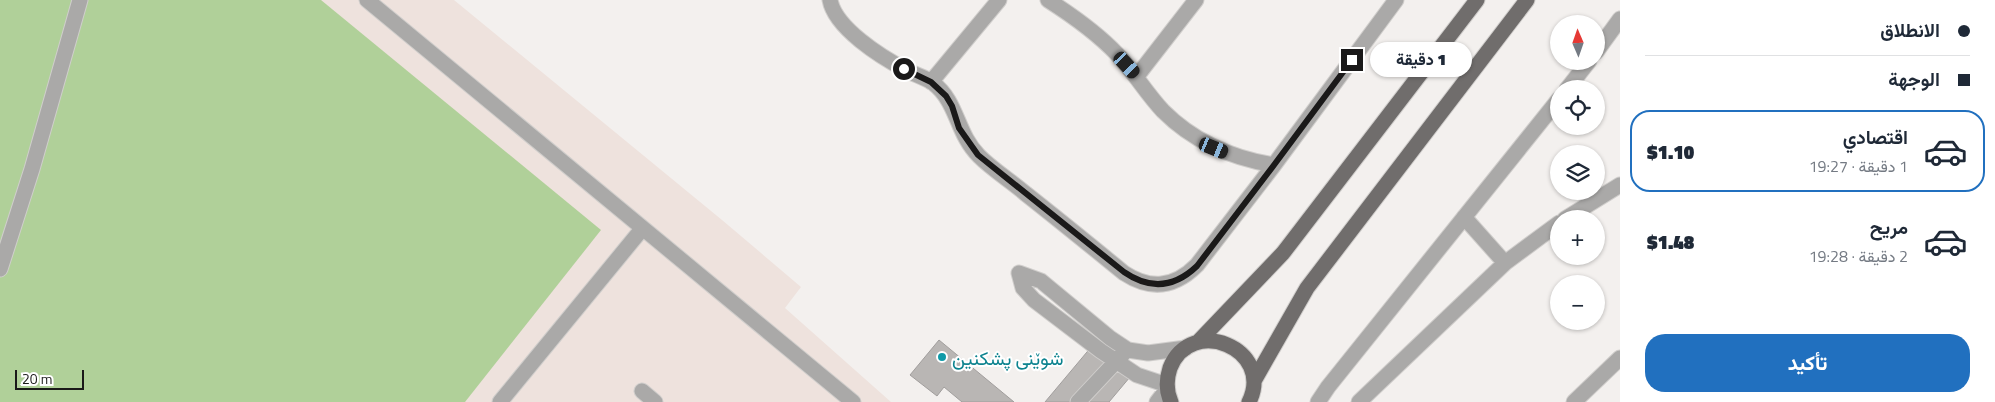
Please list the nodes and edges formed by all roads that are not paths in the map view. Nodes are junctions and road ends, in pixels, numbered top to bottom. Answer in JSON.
{"nodes":[{"id":1,"x":80,"y":0,"type":"edge"},
{"id":2,"x":367,"y":0,"type":"edge"},
{"id":3,"x":830,"y":0,"type":"edge"},
{"id":4,"x":998,"y":0,"type":"edge"},
{"id":5,"x":1048,"y":0,"type":"edge"},
{"id":6,"x":1196,"y":0,"type":"edge"},
{"id":7,"x":1396,"y":0,"type":"edge"},
{"id":8,"x":1477,"y":0,"type":"edge"},
{"id":9,"x":1527,"y":0,"type":"edge"},
{"id":10,"x":1620,"y":19,"type":"edge"},
{"id":11,"x":1605,"y":40,"type":"edge"},
{"id":12,"x":1582,"y":70,"type":"edge"},
{"id":13,"x":1138,"y":76,"type":"junction"},
{"id":14,"x":1574,"y":80,"type":"edge"},
{"id":15,"x":931,"y":82,"type":"junction"},
{"id":16,"x":1550,"y":110,"type":"edge"},
{"id":17,"x":1274,"y":165,"type":"junction"},
{"id":18,"x":1620,"y":186,"type":"edge"},
{"id":19,"x":1580,"y":210,"type":"edge"},
{"id":20,"x":1464,"y":217,"type":"junction"},
{"id":21,"x":642,"y":229,"type":"junction"},
{"id":22,"x":1550,"y":230,"type":"edge"},
{"id":23,"x":1505,"y":263,"type":"junction"},
{"id":24,"x":0,"y":269,"type":"edge"},
{"id":25,"x":1192,"y":345,"type":"junction"},
{"id":26,"x":1128,"y":350,"type":"junction"},
{"id":27,"x":1620,"y":358,"type":"edge"},
{"id":28,"x":1116,"y":361,"type":"junction"},
{"id":29,"x":1254,"y":381,"type":"junction"},
{"id":30,"x":642,"y":392,"type":"dead end"},
{"id":31,"x":1168,"y":392,"type":"edge"},
{"id":32,"x":500,"y":402,"type":"edge"},
{"id":33,"x":655,"y":402,"type":"edge"},
{"id":34,"x":853,"y":402,"type":"edge"},
{"id":35,"x":1078,"y":402,"type":"edge"},
{"id":36,"x":1157,"y":402,"type":"edge"},
{"id":37,"x":1250,"y":402,"type":"edge"},
{"id":38,"x":1318,"y":402,"type":"edge"},
{"id":39,"x":1359,"y":402,"type":"edge"},
{"id":40,"x":1574,"y":402,"type":"edge"}],
"edges":[{"from":1,"to":24,"type":"street"},
{"from":2,"to":21,"type":"street"},
{"from":3,"to":15,"type":"street"},
{"from":4,"to":15,"type":"street"},
{"from":5,"to":13,"type":"street"},
{"from":6,"to":13,"type":"street"},
{"from":7,"to":17,"type":"street"},
{"from":8,"to":25,"type":"main road"},
{"from":9,"to":29,"type":"main road"},
{"from":10,"to":11,"type":"street"},
{"from":12,"to":14,"type":"street"},
{"from":13,"to":17,"type":"street"},
{"from":15,"to":17,"type":"street"},
{"from":16,"to":20,"type":"street"},
{"from":18,"to":19,"type":"street"},
{"from":20,"to":23,"type":"street"},
{"from":20,"to":38,"type":"street"},
{"from":21,"to":32,"type":"street"},
{"from":21,"to":34,"type":"street"},
{"from":22,"to":23,"type":"street"},
{"from":23,"to":39,"type":"street"},
{"from":25,"to":26,"type":"street"},
{"from":25,"to":29,"type":"main road"},
{"from":25,"to":31,"type":"main road"},
{"from":26,"to":28,"type":"street"},
{"from":26,"to":28,"type":"street"},
{"from":27,"to":40,"type":"street"},
{"from":28,"to":31,"type":"street"},
{"from":28,"to":35,"type":"street"},
{"from":29,"to":37,"type":"main road"},
{"from":30,"to":33,"type":"street"},
{"from":31,"to":36,"type":"street"}]}
